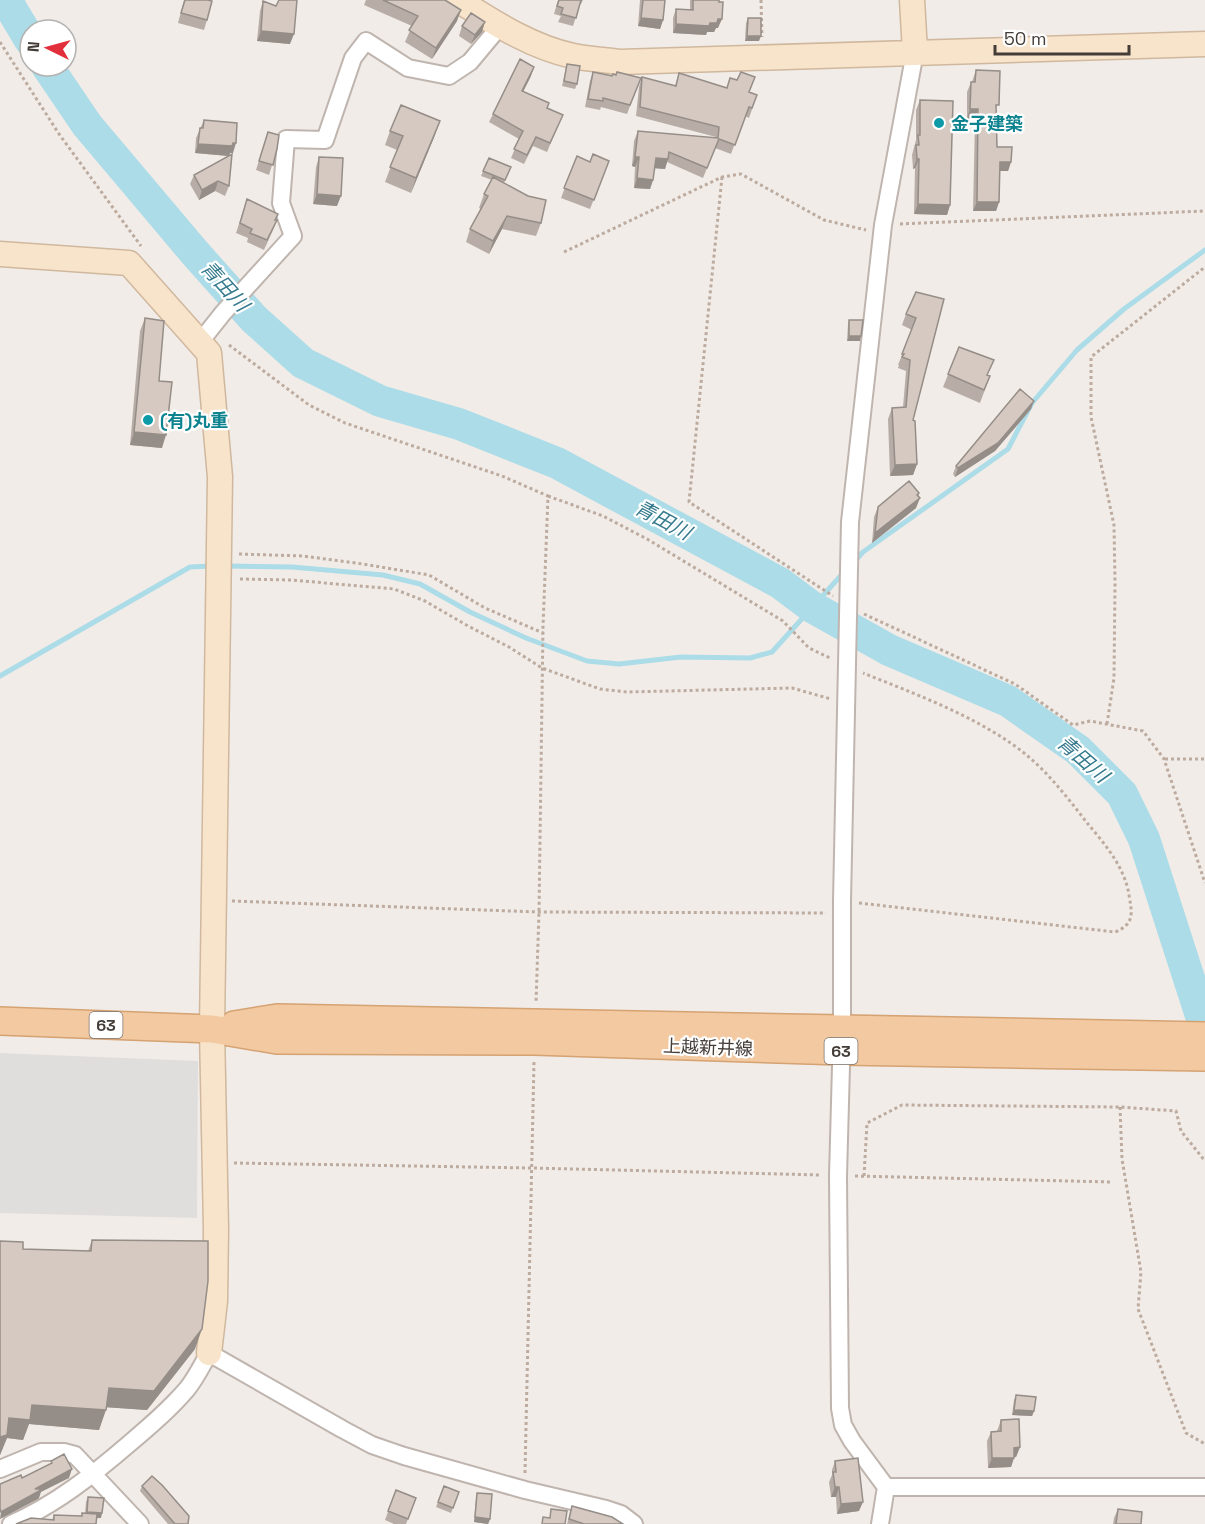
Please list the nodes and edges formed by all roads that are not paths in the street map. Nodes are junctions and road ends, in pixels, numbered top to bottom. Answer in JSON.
{"nodes":[{"id":1,"x":458,"y":0,"type":"edge"},
{"id":2,"x":912,"y":0,"type":"edge"},
{"id":3,"x":500,"y":26,"type":"junction"},
{"id":4,"x":1205,"y":44,"type":"edge"},
{"id":5,"x":915,"y":52,"type":"junction"},
{"id":6,"x":0,"y":254,"type":"edge"},
{"id":7,"x":205,"y":335,"type":"junction"},
{"id":8,"x":0,"y":1021,"type":"edge"},
{"id":9,"x":212,"y":1029,"type":"junction"},
{"id":10,"x":1205,"y":1036,"type":"edge"},
{"id":11,"x":842,"y":1040,"type":"junction"},
{"id":12,"x":1144,"y":1046,"type":"junction"},
{"id":13,"x":1205,"y":1057,"type":"edge"},
{"id":14,"x":209,"y":1353,"type":"junction"},
{"id":15,"x":0,"y":1469,"type":"edge"},
{"id":16,"x":93,"y":1474,"type":"junction"},
{"id":17,"x":886,"y":1487,"type":"junction"},
{"id":18,"x":1205,"y":1487,"type":"edge"},
{"id":19,"x":11,"y":1524,"type":"edge"},
{"id":20,"x":140,"y":1524,"type":"edge"},
{"id":21,"x":634,"y":1524,"type":"edge"},
{"id":22,"x":880,"y":1524,"type":"edge"}],
"edges":[{"from":1,"to":3,"type":"street"},
{"from":2,"to":5,"type":"street"},
{"from":3,"to":5,"type":"street"},
{"from":3,"to":7,"type":"street"},
{"from":4,"to":5,"type":"street"},
{"from":5,"to":11,"type":"street"},
{"from":6,"to":7,"type":"street"},
{"from":7,"to":9,"type":"street"},
{"from":8,"to":9,"type":"main road","name":"上越新井線","number":"63"},
{"from":9,"to":11,"type":"main road","name":"上越新井線","number":"63"},
{"from":9,"to":14,"type":"street"},
{"from":10,"to":12,"type":"main road","name":"上越新井線","number":"63"},
{"from":11,"to":12,"type":"main road","name":"上越新井線","number":"63"},
{"from":11,"to":17,"type":"street"},
{"from":12,"to":13,"type":"main road","name":"上越新井線","number":"63"},
{"from":14,"to":16,"type":"street"},
{"from":14,"to":21,"type":"street"},
{"from":15,"to":16,"type":"street"},
{"from":16,"to":19,"type":"street"},
{"from":16,"to":20,"type":"street"},
{"from":17,"to":18,"type":"street"},
{"from":17,"to":22,"type":"street"}]}
